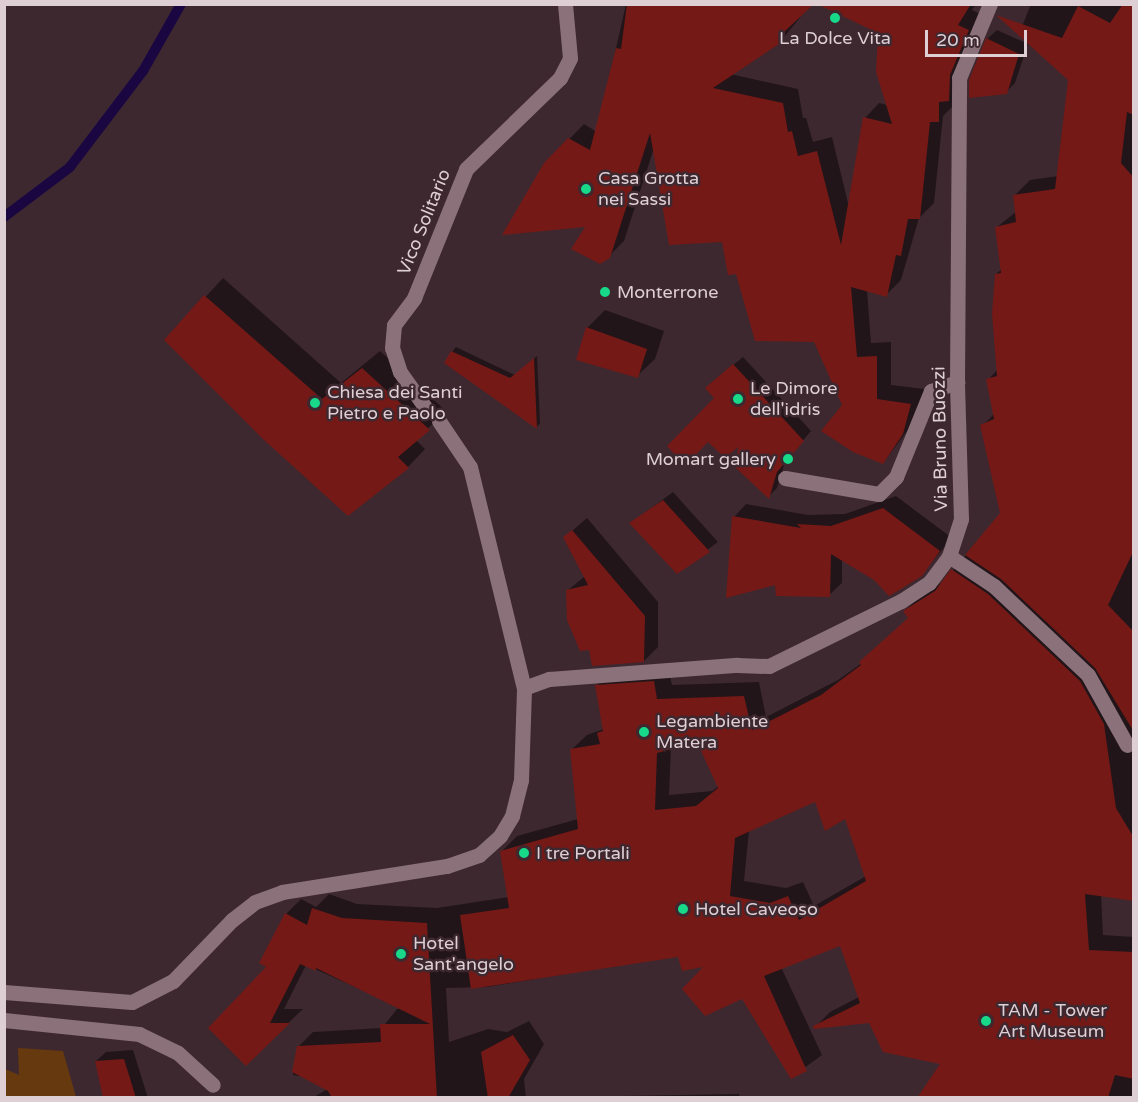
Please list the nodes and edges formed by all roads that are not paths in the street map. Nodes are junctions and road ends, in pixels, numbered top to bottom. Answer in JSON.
{"nodes":[{"id":1,"x":565,"y":4,"type":"edge"},
{"id":2,"x":990,"y":4,"type":"edge"},
{"id":3,"x":957,"y":382,"type":"junction"},
{"id":4,"x":425,"y":407,"type":"dead end"},
{"id":5,"x":440,"y":421,"type":"dead end"},
{"id":6,"x":785,"y":478,"type":"dead end"},
{"id":7,"x":949,"y":556,"type":"junction"},
{"id":8,"x":524,"y":688,"type":"junction"},
{"id":9,"x":1127,"y":745,"type":"dead end"},
{"id":10,"x":4,"y":992,"type":"edge"},
{"id":11,"x":4,"y":1020,"type":"edge"},
{"id":12,"x":213,"y":1085,"type":"dead end"}],
"edges":[{"from":1,"to":4,"type":"street","name":"Vico Solitario"},
{"from":2,"to":3,"type":"street","name":"Via Bruno Buozzi"},
{"from":3,"to":6,"type":"street"},
{"from":3,"to":7,"type":"street","name":"Via Bruno Buozzi"},
{"from":5,"to":8,"type":"street"},
{"from":7,"to":8,"type":"street","name":"Via Bruno Buozzi"},
{"from":7,"to":9,"type":"street"},
{"from":8,"to":10,"type":"street"},
{"from":11,"to":12,"type":"street"}]}
